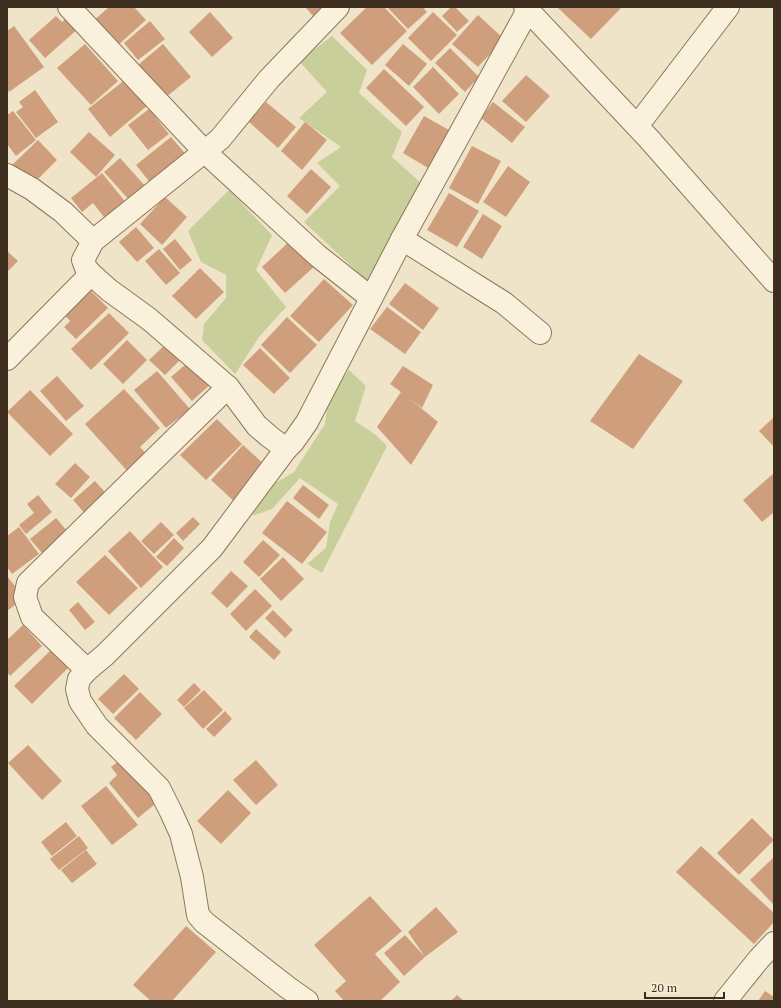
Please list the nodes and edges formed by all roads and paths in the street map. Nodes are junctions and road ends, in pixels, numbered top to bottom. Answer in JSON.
{"nodes":[{"id":1,"x":69,"y":7,"type":"edge"},
{"id":2,"x":338,"y":7,"type":"edge"},
{"id":3,"x":728,"y":7,"type":"edge"},
{"id":4,"x":526,"y":8,"type":"edge"},
{"id":5,"x":636,"y":126,"type":"junction"},
{"id":6,"x":204,"y":151,"type":"junction"},
{"id":7,"x":7,"y":176,"type":"edge"},
{"id":8,"x":402,"y":239,"type":"junction"},
{"id":9,"x":93,"y":241,"type":"junction"},
{"id":10,"x":91,"y":274,"type":"junction"},
{"id":11,"x":774,"y":281,"type":"edge"},
{"id":12,"x":371,"y":298,"type":"junction"},
{"id":13,"x":540,"y":333,"type":"dead end"},
{"id":14,"x":7,"y":359,"type":"edge"},
{"id":15,"x":228,"y":387,"type":"junction"},
{"id":16,"x":286,"y":449,"type":"junction"},
{"id":17,"x":86,"y":670,"type":"junction"},
{"id":18,"x":774,"y":943,"type":"edge"},
{"id":19,"x":307,"y":1001,"type":"edge"},
{"id":20,"x":724,"y":1001,"type":"edge"}],
"edges":[{"from":1,"to":6,"type":"street"},
{"from":2,"to":6,"type":"street"},
{"from":3,"to":5,"type":"street"},
{"from":4,"to":5,"type":"street"},
{"from":4,"to":8,"type":"street"},
{"from":5,"to":11,"type":"street"},
{"from":6,"to":9,"type":"street"},
{"from":6,"to":12,"type":"street"},
{"from":7,"to":9,"type":"street"},
{"from":8,"to":12,"type":"street"},
{"from":8,"to":13,"type":"street"},
{"from":9,"to":10,"type":"street"},
{"from":10,"to":14,"type":"street"},
{"from":10,"to":15,"type":"street"},
{"from":12,"to":16,"type":"street"},
{"from":15,"to":16,"type":"street"},
{"from":15,"to":17,"type":"street"},
{"from":16,"to":17,"type":"street"},
{"from":17,"to":19,"type":"street"},
{"from":18,"to":20,"type":"street"}]}
